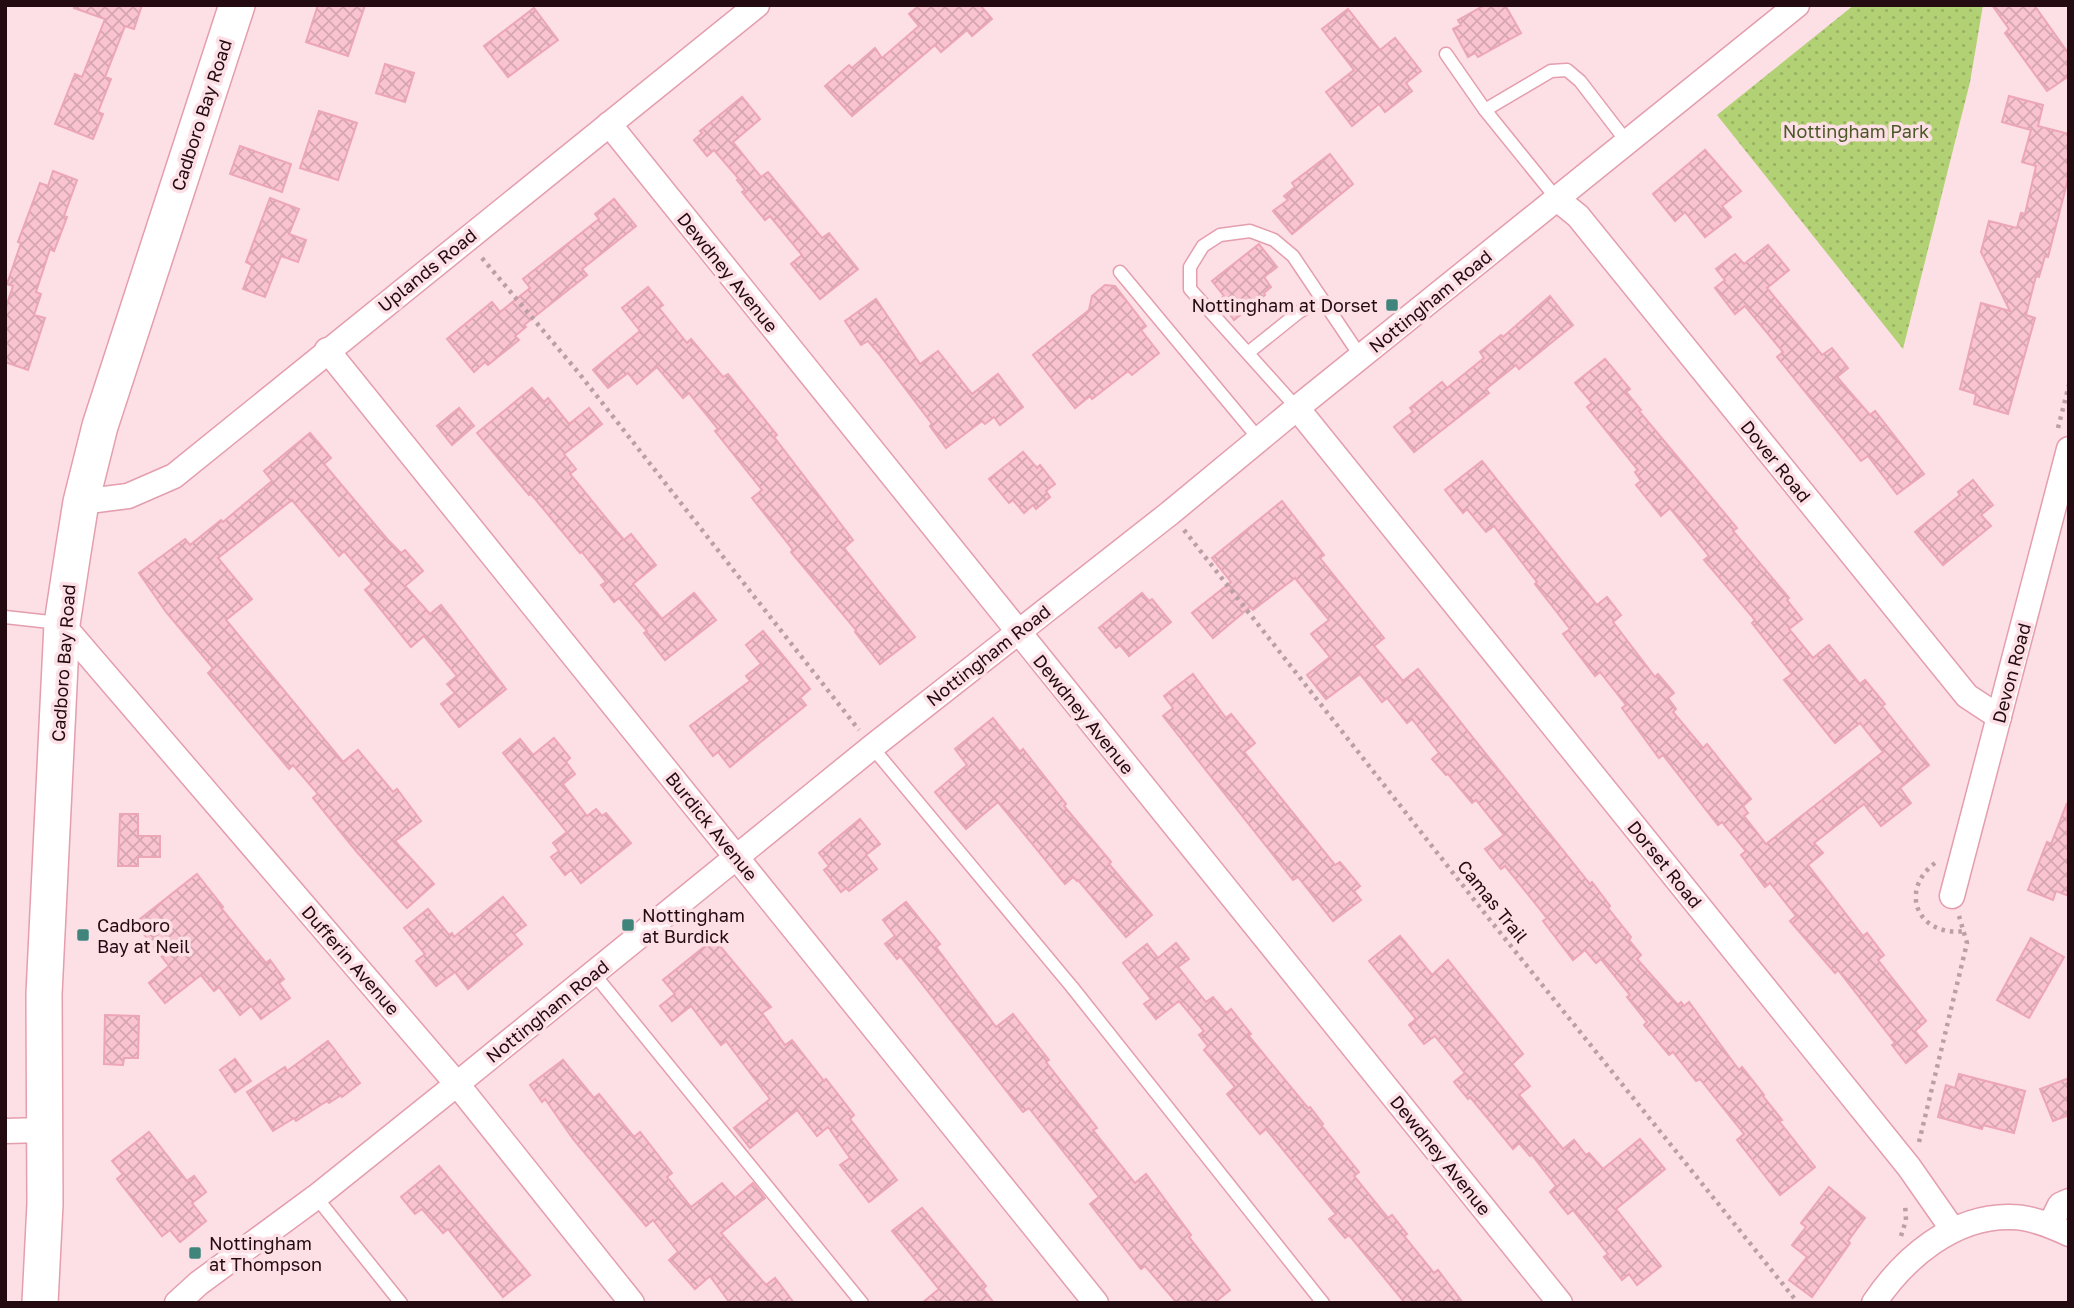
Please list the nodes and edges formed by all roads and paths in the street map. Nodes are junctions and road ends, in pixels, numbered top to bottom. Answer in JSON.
{"nodes":[{"id":1,"x":237,"y":5,"type":"edge"},
{"id":2,"x":757,"y":5,"type":"edge"},
{"id":3,"x":1797,"y":5,"type":"edge"},
{"id":4,"x":1446,"y":54,"type":"dead end"},
{"id":5,"x":1485,"y":110,"type":"junction"},
{"id":6,"x":609,"y":124,"type":"junction"},
{"id":7,"x":1627,"y":142,"type":"junction"},
{"id":8,"x":1557,"y":199,"type":"junction"},
{"id":9,"x":465,"y":239,"type":"junction"},
{"id":10,"x":1120,"y":272,"type":"dead end"},
{"id":11,"x":1321,"y":300,"type":"junction"},
{"id":12,"x":327,"y":351,"type":"junction"},
{"id":13,"x":1249,"y":352,"type":"junction"},
{"id":14,"x":1361,"y":357,"type":"junction"},
{"id":15,"x":2069,"y":385,"type":"edge"},
{"id":16,"x":1297,"y":408,"type":"junction"},
{"id":17,"x":1259,"y":439,"type":"junction"},
{"id":18,"x":2063,"y":441,"type":"edge"},
{"id":19,"x":81,"y":502,"type":"junction"},
{"id":20,"x":1170,"y":513,"type":"junction"},
{"id":21,"x":5,"y":617,"type":"edge"},
{"id":22,"x":62,"y":624,"type":"junction"},
{"id":23,"x":1016,"y":631,"type":"junction"},
{"id":24,"x":1999,"y":717,"type":"junction"},
{"id":25,"x":872,"y":747,"type":"junction"},
{"id":26,"x":737,"y":858,"type":"junction"},
{"id":27,"x":1951,"y":896,"type":"joint"},
{"id":28,"x":594,"y":974,"type":"junction"},
{"id":29,"x":457,"y":1084,"type":"junction"},
{"id":30,"x":45,"y":1130,"type":"junction"},
{"id":31,"x":5,"y":1131,"type":"edge"},
{"id":32,"x":1909,"y":1167,"type":"junction"},
{"id":33,"x":316,"y":1197,"type":"junction"},
{"id":34,"x":2069,"y":1201,"type":"edge"},
{"id":35,"x":2060,"y":1229,"type":"edge"},
{"id":36,"x":1953,"y":1230,"type":"junction"},
{"id":37,"x":1553,"y":1300,"type":"edge"},
{"id":38,"x":40,"y":1303,"type":"edge"},
{"id":39,"x":177,"y":1303,"type":"edge"},
{"id":40,"x":401,"y":1303,"type":"edge"},
{"id":41,"x":632,"y":1303,"type":"edge"},
{"id":42,"x":862,"y":1303,"type":"edge"},
{"id":43,"x":1096,"y":1303,"type":"edge"},
{"id":44,"x":1323,"y":1303,"type":"edge"},
{"id":45,"x":1798,"y":1303,"type":"edge"},
{"id":46,"x":1874,"y":1303,"type":"edge"}],
"edges":[{"from":1,"to":19,"type":"main road","name":"Cadboro Bay Road"},
{"from":2,"to":6,"type":"street","name":"Uplands Road"},
{"from":3,"to":7,"type":"street","name":"Nottingham Road"},
{"from":4,"to":5,"type":"lane"},
{"from":5,"to":7,"type":"lane"},
{"from":5,"to":8,"type":"lane"},
{"from":6,"to":9,"type":"street","name":"Uplands Road"},
{"from":6,"to":23,"type":"street","name":"Dewdney Avenue"},
{"from":7,"to":8,"type":"street","name":"Nottingham Road"},
{"from":8,"to":14,"type":"street","name":"Nottingham Road"},
{"from":8,"to":24,"type":"street","name":"Dover Road"},
{"from":9,"to":12,"type":"street","name":"Uplands Road"},
{"from":9,"to":25,"type":"path"},
{"from":10,"to":17,"type":"lane"},
{"from":11,"to":13,"type":"lane"},
{"from":11,"to":13,"type":"lane"},
{"from":11,"to":14,"type":"lane"},
{"from":12,"to":19,"type":"street","name":"Uplands Road"},
{"from":12,"to":26,"type":"street","name":"Burdick Avenue"},
{"from":13,"to":16,"type":"lane"},
{"from":14,"to":16,"type":"street","name":"Nottingham Road"},
{"from":15,"to":18,"type":"path"},
{"from":16,"to":17,"type":"street","name":"Nottingham Road"},
{"from":16,"to":32,"type":"street","name":"Dorset Road"},
{"from":17,"to":20,"type":"street","name":"Nottingham Road"},
{"from":18,"to":24,"type":"street","name":"Devon Road"},
{"from":19,"to":22,"type":"main road","name":"Cadboro Bay Road"},
{"from":20,"to":23,"type":"street","name":"Nottingham Road"},
{"from":20,"to":45,"type":"path","name":"Camas Trail"},
{"from":21,"to":22,"type":"lane"},
{"from":22,"to":29,"type":"street","name":"Dufferin Avenue"},
{"from":22,"to":30,"type":"main road","name":"Cadboro Bay Road"},
{"from":23,"to":25,"type":"street","name":"Nottingham Road"},
{"from":23,"to":37,"type":"street","name":"Dewdney Avenue"},
{"from":24,"to":27,"type":"street","name":"Devon Road"},
{"from":25,"to":26,"type":"street","name":"Nottingham Road"},
{"from":25,"to":44,"type":"lane"},
{"from":26,"to":28,"type":"street","name":"Nottingham Road"},
{"from":26,"to":43,"type":"street","name":"Burdick Avenue"},
{"from":27,"to":32,"type":"path"},
{"from":28,"to":29,"type":"street","name":"Nottingham Road"},
{"from":28,"to":42,"type":"lane"},
{"from":29,"to":33,"type":"street","name":"Nottingham Road"},
{"from":29,"to":41,"type":"street","name":"Dufferin Avenue"},
{"from":30,"to":31,"type":"street"},
{"from":30,"to":38,"type":"main road","name":"Cadboro Bay Road"},
{"from":32,"to":36,"type":"street","name":"Dorset Road"},
{"from":33,"to":39,"type":"street","name":"Nottingham Road"},
{"from":33,"to":40,"type":"lane"},
{"from":34,"to":35,"type":"street"},
{"from":35,"to":36,"type":"street"},
{"from":36,"to":46,"type":"street"}]}
